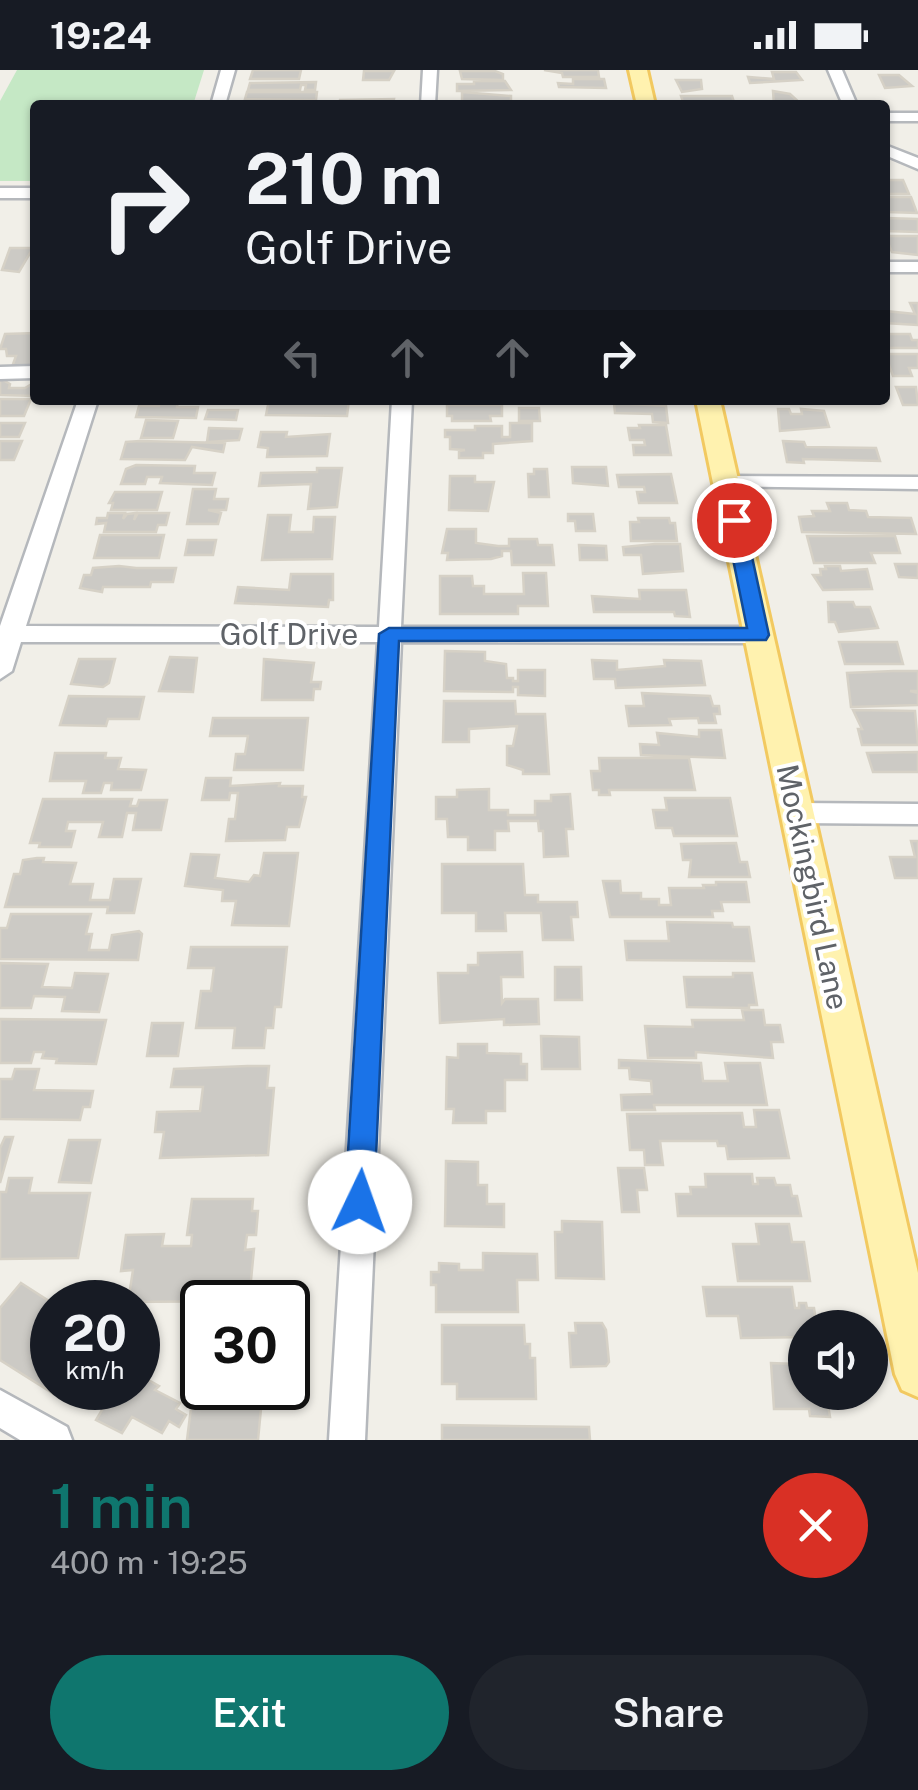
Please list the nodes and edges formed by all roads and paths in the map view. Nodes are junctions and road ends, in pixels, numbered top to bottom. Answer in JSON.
{"nodes":[{"id":1,"x":228,"y":70,"type":"edge"},
{"id":2,"x":430,"y":70,"type":"edge"},
{"id":3,"x":638,"y":70,"type":"edge"},
{"id":4,"x":835,"y":70,"type":"edge"},
{"id":5,"x":219,"y":100,"type":"edge"},
{"id":6,"x":428,"y":100,"type":"edge"},
{"id":7,"x":645,"y":100,"type":"edge"},
{"id":8,"x":848,"y":100,"type":"edge"},
{"id":9,"x":890,"y":117,"type":"edge"},
{"id":10,"x":918,"y":117,"type":"edge"},
{"id":11,"x":890,"y":151,"type":"edge"},
{"id":12,"x":918,"y":164,"type":"edge"},
{"id":13,"x":0,"y":194,"type":"edge"},
{"id":14,"x":30,"y":194,"type":"edge"},
{"id":15,"x":890,"y":267,"type":"edge"},
{"id":16,"x":918,"y":267,"type":"edge"},
{"id":17,"x":0,"y":372,"type":"edge"},
{"id":18,"x":30,"y":372,"type":"edge"},
{"id":19,"x":86,"y":405,"type":"edge"},
{"id":20,"x":402,"y":405,"type":"edge"},
{"id":21,"x":709,"y":405,"type":"edge"},
{"id":22,"x":726,"y":482,"type":"junction"},
{"id":23,"x":918,"y":483,"type":"edge"},
{"id":24,"x":6,"y":634,"type":"edge"},
{"id":25,"x":389,"y":634,"type":"junction"},
{"id":26,"x":759,"y":635,"type":"junction"},
{"id":27,"x":0,"y":671,"type":"edge"},
{"id":28,"x":798,"y":814,"type":"junction"},
{"id":29,"x":918,"y":814,"type":"edge"},
{"id":30,"x":918,"y":1374,"type":"edge"},
{"id":31,"x":0,"y":1408,"type":"edge"},
{"id":32,"x":54,"y":1440,"type":"edge"},
{"id":33,"x":347,"y":1440,"type":"edge"}],
"edges":[{"from":1,"to":5,"type":"street"},
{"from":2,"to":6,"type":"street"},
{"from":3,"to":7,"type":"main road"},
{"from":4,"to":8,"type":"street"},
{"from":9,"to":10,"type":"street"},
{"from":11,"to":12,"type":"street"},
{"from":13,"to":14,"type":"street"},
{"from":15,"to":16,"type":"street"},
{"from":17,"to":18,"type":"street"},
{"from":19,"to":24,"type":"street"},
{"from":20,"to":25,"type":"street"},
{"from":21,"to":22,"type":"main road","name":"Mockingbird Lane"},
{"from":22,"to":23,"type":"street"},
{"from":22,"to":26,"type":"main road","name":"Mockingbird Lane"},
{"from":24,"to":25,"type":"street","name":"Golf Drive"},
{"from":24,"to":27,"type":"street"},
{"from":25,"to":26,"type":"street","name":"Golf Drive"},
{"from":25,"to":33,"type":"street"},
{"from":26,"to":28,"type":"main road","name":"Mockingbird Lane"},
{"from":28,"to":29,"type":"street"},
{"from":28,"to":30,"type":"main road","name":"Mockingbird Lane"},
{"from":31,"to":32,"type":"street"}]}
